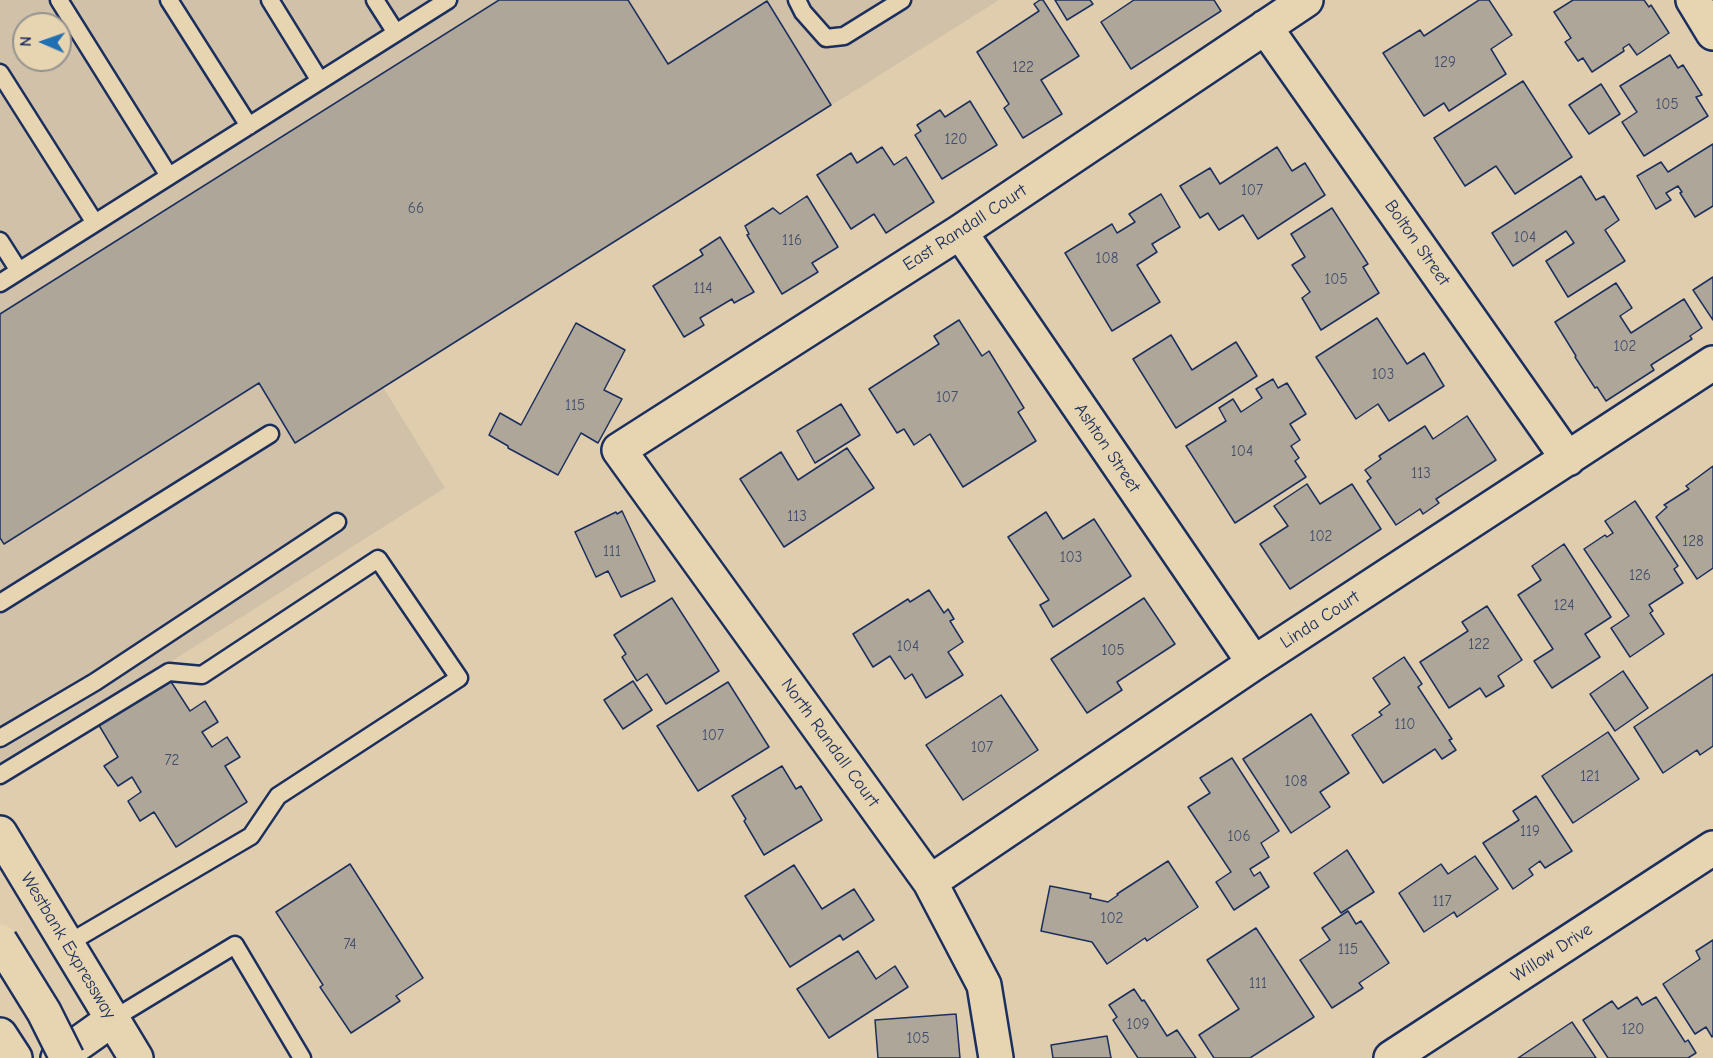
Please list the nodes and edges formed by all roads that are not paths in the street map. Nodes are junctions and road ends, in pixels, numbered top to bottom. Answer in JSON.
{"nodes":[{"id":1,"x":59,"y":0,"type":"edge"},
{"id":2,"x":168,"y":0,"type":"edge"},
{"id":3,"x":270,"y":0,"type":"edge"},
{"id":4,"x":375,"y":0,"type":"edge"},
{"id":5,"x":448,"y":0,"type":"edge"},
{"id":6,"x":797,"y":0,"type":"edge"},
{"id":7,"x":902,"y":0,"type":"edge"},
{"id":8,"x":1306,"y":0,"type":"edge"},
{"id":9,"x":1693,"y":0,"type":"edge"},
{"id":10,"x":1265,"y":27,"type":"junction"},
{"id":11,"x":396,"y":33,"type":"junction"},
{"id":12,"x":1713,"y":33,"type":"edge"},
{"id":13,"x":0,"y":73,"type":"edge"},
{"id":14,"x":320,"y":81,"type":"junction"},
{"id":15,"x":249,"y":126,"type":"junction"},
{"id":16,"x":169,"y":176,"type":"junction"},
{"id":17,"x":95,"y":223,"type":"junction"},
{"id":18,"x":960,"y":232,"type":"junction"},
{"id":19,"x":0,"y":241,"type":"edge"},
{"id":20,"x":19,"y":271,"type":"junction"},
{"id":21,"x":0,"y":283,"type":"edge"},
{"id":22,"x":1713,"y":363,"type":"edge"},
{"id":23,"x":270,"y":434,"type":"dead end"},
{"id":24,"x":620,"y":450,"type":"joint"},
{"id":25,"x":1568,"y":459,"type":"junction"},
{"id":26,"x":337,"y":522,"type":"dead end"},
{"id":27,"x":0,"y":603,"type":"edge"},
{"id":28,"x":1254,"y":663,"type":"junction"},
{"id":29,"x":0,"y":738,"type":"edge"},
{"id":30,"x":0,"y":775,"type":"edge"},
{"id":31,"x":0,"y":833,"type":"edge"},
{"id":32,"x":1713,"y":848,"type":"edge"},
{"id":33,"x":930,"y":882,"type":"junction"},
{"id":34,"x":0,"y":941,"type":"edge"},
{"id":35,"x":67,"y":944,"type":"junction"},
{"id":36,"x":113,"y":1019,"type":"junction"},
{"id":37,"x":0,"y":1035,"type":"edge"},
{"id":38,"x":1408,"y":1054,"type":"edge"},
{"id":39,"x":15,"y":1058,"type":"edge"},
{"id":40,"x":58,"y":1058,"type":"edge"},
{"id":41,"x":67,"y":1058,"type":"edge"},
{"id":42,"x":136,"y":1058,"type":"edge"},
{"id":43,"x":302,"y":1058,"type":"edge"},
{"id":44,"x":996,"y":1058,"type":"edge"}],
"edges":[{"from":1,"to":16,"type":"lane"},
{"from":2,"to":15,"type":"lane"},
{"from":3,"to":14,"type":"lane"},
{"from":4,"to":11,"type":"lane"},
{"from":5,"to":11,"type":"lane"},
{"from":6,"to":7,"type":"lane"},
{"from":8,"to":10,"type":"main road","name":"East Randall Court"},
{"from":9,"to":12,"type":"main road"},
{"from":10,"to":18,"type":"main road","name":"East Randall Court"},
{"from":10,"to":25,"type":"main road","name":"Bolton Street"},
{"from":11,"to":14,"type":"lane"},
{"from":13,"to":17,"type":"lane"},
{"from":14,"to":15,"type":"lane"},
{"from":15,"to":16,"type":"lane"},
{"from":16,"to":17,"type":"lane"},
{"from":17,"to":20,"type":"lane"},
{"from":18,"to":24,"type":"main road","name":"East Randall Court"},
{"from":18,"to":28,"type":"main road","name":"Ashton Street"},
{"from":19,"to":20,"type":"lane"},
{"from":20,"to":21,"type":"lane"},
{"from":22,"to":25,"type":"main road","name":"Linda Court"},
{"from":23,"to":27,"type":"lane"},
{"from":24,"to":33,"type":"main road","name":"North Randall Court"},
{"from":25,"to":28,"type":"main road","name":"Linda Court"},
{"from":26,"to":29,"type":"lane"},
{"from":28,"to":33,"type":"main road","name":"Linda Court"},
{"from":30,"to":35,"type":"lane"},
{"from":31,"to":35,"type":"main road","name":"Westbank Expressway"},
{"from":32,"to":38,"type":"main road","name":"Willow Drive"},
{"from":33,"to":44,"type":"main road","name":"North Randall Court"},
{"from":34,"to":41,"type":"main road","bridge":true},
{"from":35,"to":36,"type":"main road","name":"Westbank Expressway"},
{"from":36,"to":40,"type":"main road"},
{"from":36,"to":42,"type":"main road","name":"Westbank Expressway"},
{"from":36,"to":43,"type":"lane"},
{"from":37,"to":39,"type":"main road"}]}
